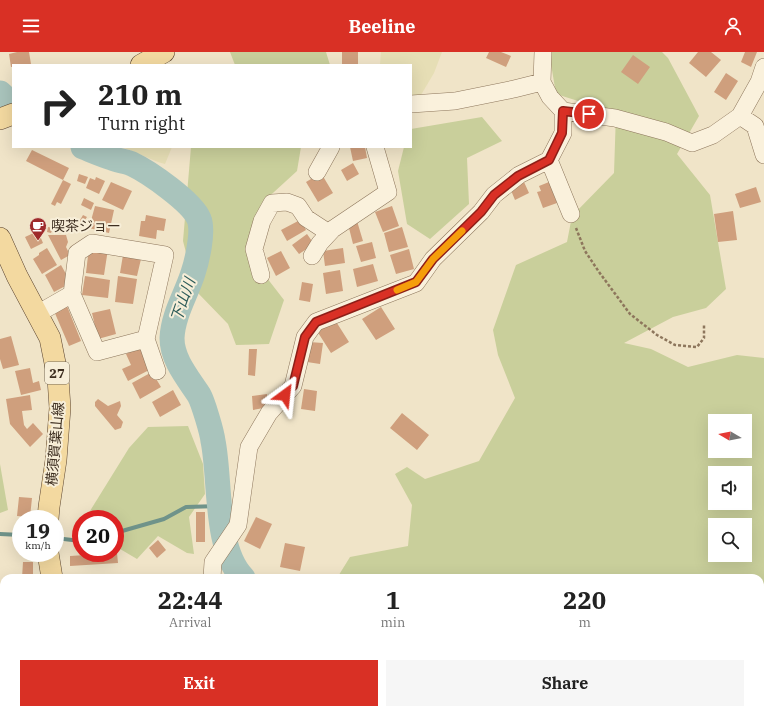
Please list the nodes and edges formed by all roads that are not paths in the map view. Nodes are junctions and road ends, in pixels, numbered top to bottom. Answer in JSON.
{"nodes":[{"id":1,"x":164,"y":52,"type":"edge"},
{"id":2,"x":543,"y":52,"type":"edge"},
{"id":3,"x":143,"y":64,"type":"edge"},
{"id":4,"x":762,"y":74,"type":"edge"},
{"id":5,"x":542,"y":82,"type":"junction"},
{"id":6,"x":412,"y":104,"type":"edge"},
{"id":7,"x":563,"y":111,"type":"junction"},
{"id":8,"x":12,"y":114,"type":"edge"},
{"id":9,"x":740,"y":116,"type":"junction"},
{"id":10,"x":0,"y":119,"type":"edge"},
{"id":11,"x":330,"y":148,"type":"edge"},
{"id":12,"x":375,"y":148,"type":"edge"},
{"id":13,"x":764,"y":155,"type":"edge"},
{"id":14,"x":549,"y":160,"type":"junction"},
{"id":15,"x":317,"y":172,"type":"dead end"},
{"id":16,"x":570,"y":214,"type":"road end"},
{"id":17,"x":329,"y":233,"type":"junction"},
{"id":18,"x":0,"y":238,"type":"edge"},
{"id":19,"x":312,"y":256,"type":"dead end"},
{"id":20,"x":261,"y":275,"type":"dead end"},
{"id":21,"x":72,"y":294,"type":"junction"},
{"id":22,"x":37,"y":314,"type":"junction"},
{"id":23,"x":146,"y":340,"type":"junction"},
{"id":24,"x":157,"y":371,"type":"dead end"},
{"id":25,"x":49,"y":510,"type":"edge"},
{"id":26,"x":49,"y":562,"type":"edge"},
{"id":27,"x":213,"y":570,"type":"edge"},
{"id":28,"x":51,"y":574,"type":"edge"}],
"edges":[{"from":1,"to":3,"type":"main road"},
{"from":2,"to":5,"type":"street"},
{"from":4,"to":9,"type":"street"},
{"from":5,"to":6,"type":"street"},
{"from":5,"to":7,"type":"street"},
{"from":7,"to":9,"type":"street"},
{"from":7,"to":14,"type":"street"},
{"from":8,"to":10,"type":"main road"},
{"from":9,"to":13,"type":"street"},
{"from":11,"to":15,"type":"street"},
{"from":12,"to":17,"type":"street"},
{"from":14,"to":16,"type":"street"},
{"from":14,"to":27,"type":"street"},
{"from":17,"to":19,"type":"street"},
{"from":17,"to":20,"type":"street"},
{"from":18,"to":22,"type":"main road","name":"横須賀葉山線","number":"27"},
{"from":21,"to":22,"type":"street"},
{"from":21,"to":23,"type":"street"},
{"from":21,"to":23,"type":"street"},
{"from":22,"to":25,"type":"main road","name":"横須賀葉山線","number":"27"},
{"from":23,"to":24,"type":"street"},
{"from":26,"to":28,"type":"main road"}]}
